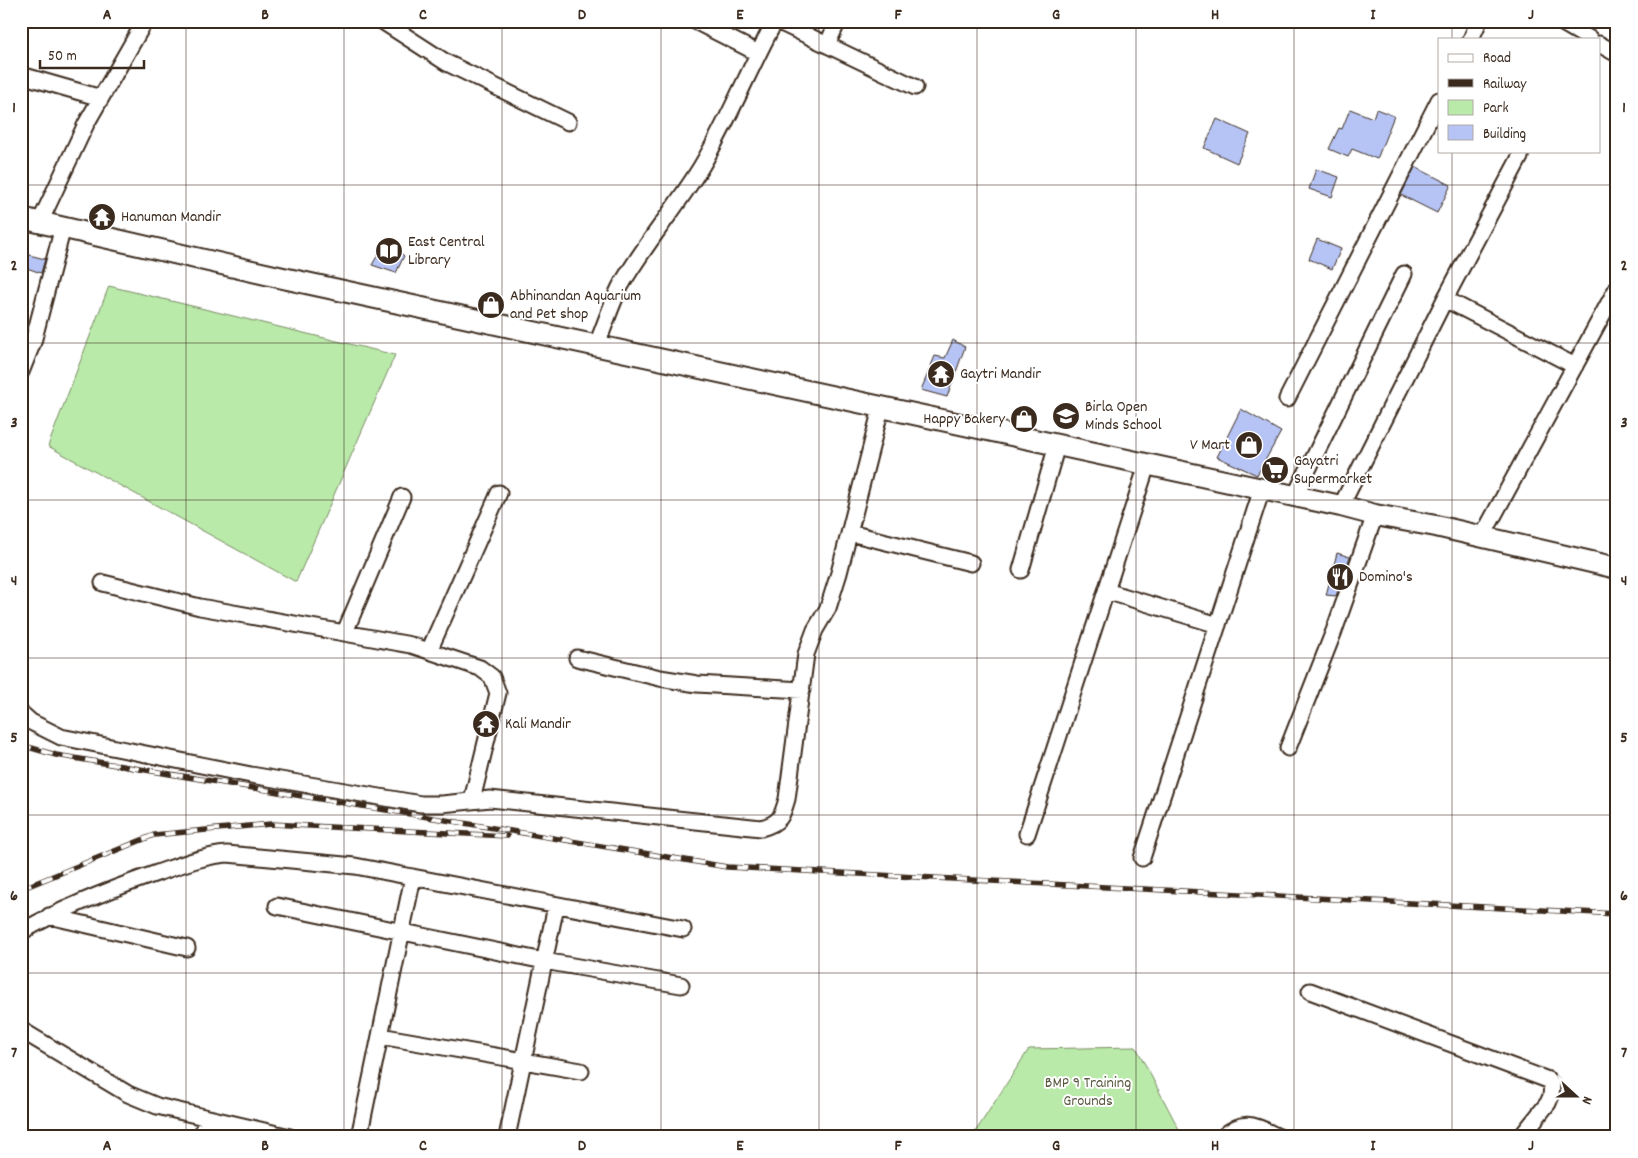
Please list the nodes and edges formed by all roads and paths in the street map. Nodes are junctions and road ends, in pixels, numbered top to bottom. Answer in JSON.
{"nodes":[{"id":1,"x":145,"y":21,"type":"edge"},
{"id":2,"x":382,"y":21,"type":"edge"},
{"id":3,"x":695,"y":21,"type":"edge"},
{"id":4,"x":776,"y":21,"type":"edge"},
{"id":5,"x":838,"y":21,"type":"edge"},
{"id":6,"x":1480,"y":21,"type":"edge"},
{"id":7,"x":1559,"y":21,"type":"edge"},
{"id":8,"x":1471,"y":38,"type":"edge"},
{"id":9,"x":1588,"y":38,"type":"edge"},
{"id":10,"x":826,"y":45,"type":"junction"},
{"id":11,"x":1600,"y":45,"type":"edge"},
{"id":12,"x":758,"y":53,"type":"junction"},
{"id":13,"x":1617,"y":54,"type":"edge"},
{"id":14,"x":21,"y":75,"type":"edge"},
{"id":15,"x":915,"y":87,"type":"dead end"},
{"id":16,"x":101,"y":98,"type":"junction"},
{"id":17,"x":1438,"y":102,"type":"edge"},
{"id":18,"x":568,"y":122,"type":"dead end"},
{"id":19,"x":1521,"y":152,"type":"edge"},
{"id":20,"x":31,"y":220,"type":"edge"},
{"id":21,"x":62,"y":227,"type":"junction"},
{"id":22,"x":1404,"y":274,"type":"dead end"},
{"id":23,"x":1617,"y":288,"type":"edge"},
{"id":24,"x":1445,"y":299,"type":"junction"},
{"id":25,"x":598,"y":344,"type":"junction"},
{"id":26,"x":1575,"y":366,"type":"junction"},
{"id":27,"x":21,"y":372,"type":"edge"},
{"id":28,"x":1287,"y":399,"type":"dead end"},
{"id":29,"x":881,"y":408,"type":"junction"},
{"id":30,"x":1057,"y":445,"type":"junction"},
{"id":31,"x":1147,"y":465,"type":"junction"},
{"id":32,"x":1262,"y":489,"type":"junction"},
{"id":33,"x":499,"y":493,"type":"dead end"},
{"id":34,"x":1295,"y":496,"type":"junction"},
{"id":35,"x":402,"y":497,"type":"dead end"},
{"id":36,"x":1341,"y":506,"type":"junction"},
{"id":37,"x":1375,"y":516,"type":"junction"},
{"id":38,"x":850,"y":533,"type":"junction"},
{"id":39,"x":1482,"y":537,"type":"junction"},
{"id":40,"x":971,"y":563,"type":"dead end"},
{"id":41,"x":1617,"y":568,"type":"edge"},
{"id":42,"x":1021,"y":570,"type":"dead end"},
{"id":43,"x":104,"y":583,"type":"dead end"},
{"id":44,"x":1106,"y":591,"type":"junction"},
{"id":45,"x":1218,"y":625,"type":"junction"},
{"id":46,"x":345,"y":632,"type":"junction"},
{"id":47,"x":429,"y":650,"type":"junction"},
{"id":48,"x":577,"y":658,"type":"dead end"},
{"id":49,"x":802,"y":690,"type":"junction"},
{"id":50,"x":21,"y":713,"type":"edge"},
{"id":51,"x":1288,"y":748,"type":"dead end"},
{"id":52,"x":472,"y":800,"type":"junction"},
{"id":53,"x":1027,"y":834,"type":"dead end"},
{"id":54,"x":1142,"y":858,"type":"dead end"},
{"id":55,"x":413,"y":877,"type":"junction"},
{"id":56,"x":278,"y":906,"type":"dead end"},
{"id":57,"x":556,"y":906,"type":"junction"},
{"id":58,"x":49,"y":916,"type":"junction"},
{"id":59,"x":683,"y":929,"type":"dead end"},
{"id":60,"x":403,"y":931,"type":"junction"},
{"id":61,"x":21,"y":932,"type":"edge"},
{"id":62,"x":187,"y":948,"type":"dead end"},
{"id":63,"x":544,"y":961,"type":"junction"},
{"id":64,"x":681,"y":985,"type":"dead end"},
{"id":65,"x":1310,"y":991,"type":"dead end"},
{"id":66,"x":21,"y":1030,"type":"edge"},
{"id":67,"x":380,"y":1036,"type":"junction"},
{"id":68,"x":523,"y":1062,"type":"junction"},
{"id":69,"x":581,"y":1071,"type":"dead end"},
{"id":70,"x":206,"y":1119,"type":"junction"},
{"id":71,"x":202,"y":1137,"type":"edge"},
{"id":72,"x":290,"y":1137,"type":"edge"},
{"id":73,"x":359,"y":1137,"type":"edge"},
{"id":74,"x":507,"y":1137,"type":"edge"},
{"id":75,"x":1223,"y":1137,"type":"edge"},
{"id":76,"x":1279,"y":1137,"type":"edge"},
{"id":77,"x":1521,"y":1137,"type":"edge"}],
"edges":[{"from":1,"to":16,"type":"street"},
{"from":2,"to":18,"type":"street"},
{"from":3,"to":12,"type":"street"},
{"from":4,"to":10,"type":"street"},
{"from":4,"to":12,"type":"street"},
{"from":5,"to":10,"type":"street"},
{"from":6,"to":8,"type":"street"},
{"from":7,"to":9,"type":"street"},
{"from":10,"to":15,"type":"street"},
{"from":11,"to":13,"type":"street"},
{"from":12,"to":25,"type":"street"},
{"from":14,"to":16,"type":"street"},
{"from":16,"to":20,"type":"street"},
{"from":17,"to":28,"type":"street"},
{"from":19,"to":24,"type":"street"},
{"from":20,"to":21,"type":"main road"},
{"from":21,"to":25,"type":"main road"},
{"from":21,"to":27,"type":"street"},
{"from":22,"to":34,"type":"street"},
{"from":23,"to":26,"type":"street"},
{"from":24,"to":26,"type":"street"},
{"from":24,"to":36,"type":"street"},
{"from":25,"to":29,"type":"main road"},
{"from":26,"to":39,"type":"street"},
{"from":29,"to":30,"type":"main road"},
{"from":29,"to":38,"type":"street"},
{"from":30,"to":31,"type":"main road"},
{"from":30,"to":42,"type":"street"},
{"from":31,"to":32,"type":"main road"},
{"from":31,"to":44,"type":"street"},
{"from":32,"to":34,"type":"main road"},
{"from":32,"to":45,"type":"street"},
{"from":33,"to":47,"type":"street"},
{"from":34,"to":36,"type":"main road"},
{"from":35,"to":46,"type":"street"},
{"from":36,"to":37,"type":"main road"},
{"from":37,"to":39,"type":"main road"},
{"from":37,"to":51,"type":"street"},
{"from":38,"to":40,"type":"street"},
{"from":38,"to":49,"type":"street"},
{"from":39,"to":41,"type":"main road"},
{"from":43,"to":46,"type":"street"},
{"from":44,"to":45,"type":"street"},
{"from":44,"to":53,"type":"street"},
{"from":45,"to":54,"type":"street"},
{"from":46,"to":47,"type":"street"},
{"from":47,"to":52,"type":"street"},
{"from":48,"to":49,"type":"street"},
{"from":49,"to":52,"type":"street"},
{"from":50,"to":52,"type":"street"},
{"from":55,"to":57,"type":"street"},
{"from":55,"to":58,"type":"street"},
{"from":55,"to":60,"type":"street"},
{"from":56,"to":60,"type":"street"},
{"from":57,"to":59,"type":"street"},
{"from":57,"to":63,"type":"street"},
{"from":58,"to":61,"type":"street"},
{"from":58,"to":62,"type":"street"},
{"from":60,"to":63,"type":"street"},
{"from":60,"to":67,"type":"street"},
{"from":63,"to":64,"type":"street"},
{"from":63,"to":68,"type":"street"},
{"from":65,"to":77,"type":"street"},
{"from":66,"to":70,"type":"street"},
{"from":67,"to":68,"type":"street"},
{"from":67,"to":73,"type":"street"},
{"from":68,"to":69,"type":"street"},
{"from":68,"to":74,"type":"street"},
{"from":70,"to":71,"type":"street"},
{"from":70,"to":72,"type":"street"},
{"from":75,"to":76,"type":"street"}]}
